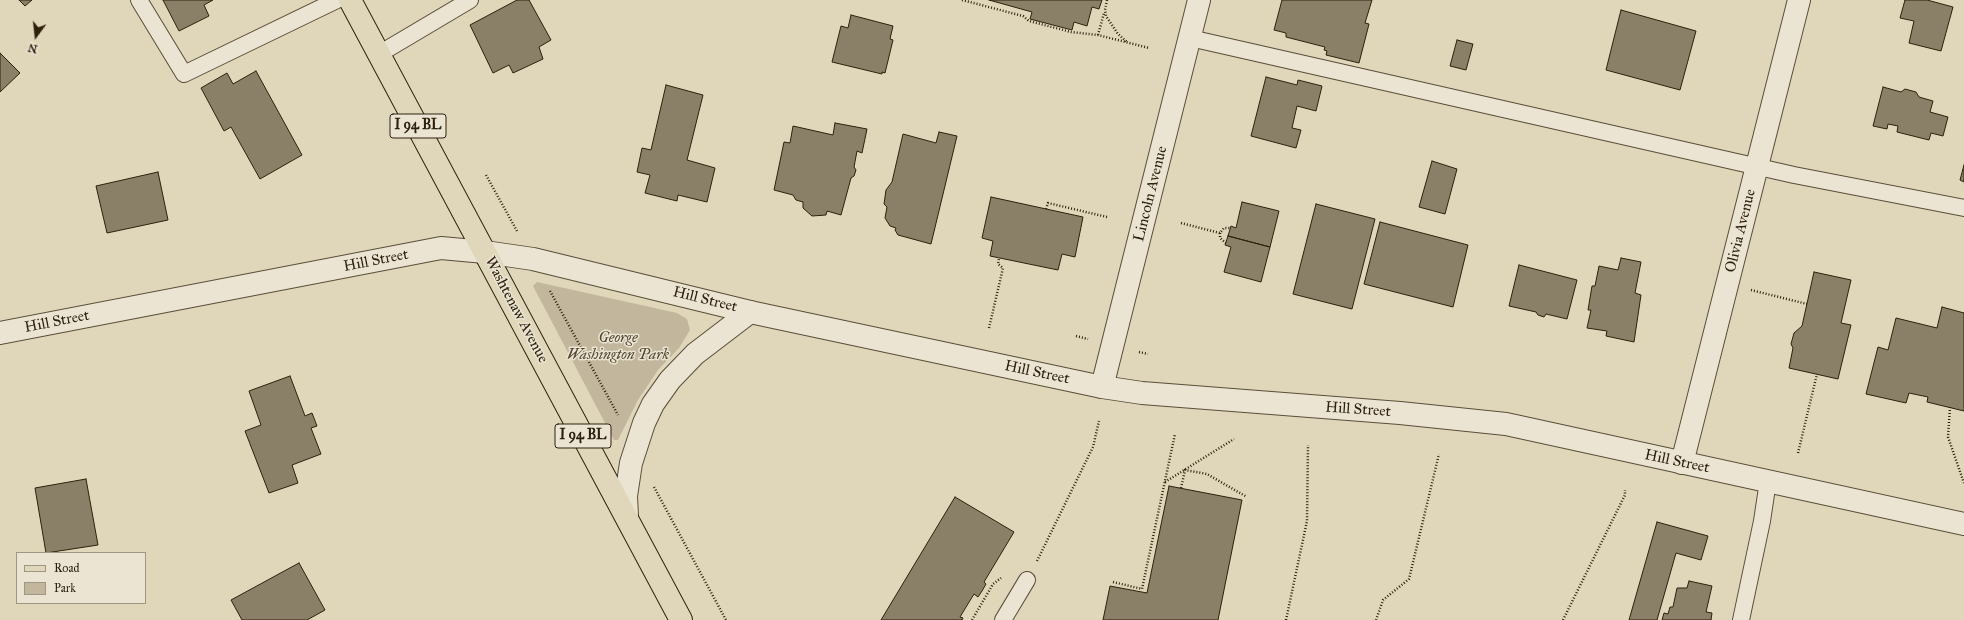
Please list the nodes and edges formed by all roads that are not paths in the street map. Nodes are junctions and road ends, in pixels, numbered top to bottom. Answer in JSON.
{"nodes":[{"id":1,"x":139,"y":0,"type":"edge"},
{"id":2,"x":337,"y":0,"type":"edge"},
{"id":3,"x":350,"y":0,"type":"edge"},
{"id":4,"x":470,"y":0,"type":"edge"},
{"id":5,"x":1199,"y":0,"type":"edge"},
{"id":6,"x":1799,"y":0,"type":"edge"},
{"id":7,"x":1190,"y":38,"type":"junction"},
{"id":8,"x":379,"y":54,"type":"junction"},
{"id":9,"x":1758,"y":166,"type":"junction"},
{"id":10,"x":1964,"y":208,"type":"edge"},
{"id":11,"x":485,"y":252,"type":"junction"},
{"id":12,"x":750,"y":312,"type":"junction"},
{"id":13,"x":0,"y":333,"type":"edge"},
{"id":14,"x":1102,"y":387,"type":"junction"},
{"id":15,"x":1682,"y":463,"type":"junction"},
{"id":16,"x":1768,"y":481,"type":"junction"},
{"id":17,"x":627,"y":516,"type":"junction"},
{"id":18,"x":1964,"y":524,"type":"edge"},
{"id":19,"x":1027,"y":580,"type":"dead end"},
{"id":20,"x":681,"y":620,"type":"edge"},
{"id":21,"x":1003,"y":620,"type":"edge"},
{"id":22,"x":1741,"y":620,"type":"edge"}],
"edges":[{"from":1,"to":2,"type":"lane"},
{"from":3,"to":8,"type":"main road","name":"Washtenaw Avenue","number":"I 94 BL"},
{"from":4,"to":8,"type":"lane"},
{"from":5,"to":7,"type":"street","name":"Lincoln Avenue"},
{"from":6,"to":9,"type":"street","name":"Olivia Avenue"},
{"from":7,"to":9,"type":"lane"},
{"from":7,"to":14,"type":"street","name":"Lincoln Avenue"},
{"from":8,"to":11,"type":"main road","name":"Washtenaw Avenue","number":"I 94 BL"},
{"from":9,"to":10,"type":"lane"},
{"from":9,"to":15,"type":"street","name":"Olivia Avenue"},
{"from":11,"to":12,"type":"street","name":"Hill Street"},
{"from":11,"to":13,"type":"street","name":"Hill Street"},
{"from":11,"to":17,"type":"main road","name":"Washtenaw Avenue","number":"I 94 BL"},
{"from":12,"to":14,"type":"street","name":"Hill Street"},
{"from":12,"to":17,"type":"street","name":"Hill Street"},
{"from":14,"to":15,"type":"street","name":"Hill Street"},
{"from":15,"to":16,"type":"street","name":"Hill Street"},
{"from":16,"to":18,"type":"street","name":"Hill Street"},
{"from":16,"to":22,"type":"lane"},
{"from":17,"to":20,"type":"main road","name":"Washtenaw Avenue","number":"I 94 BL"},
{"from":19,"to":21,"type":"lane"}]}
